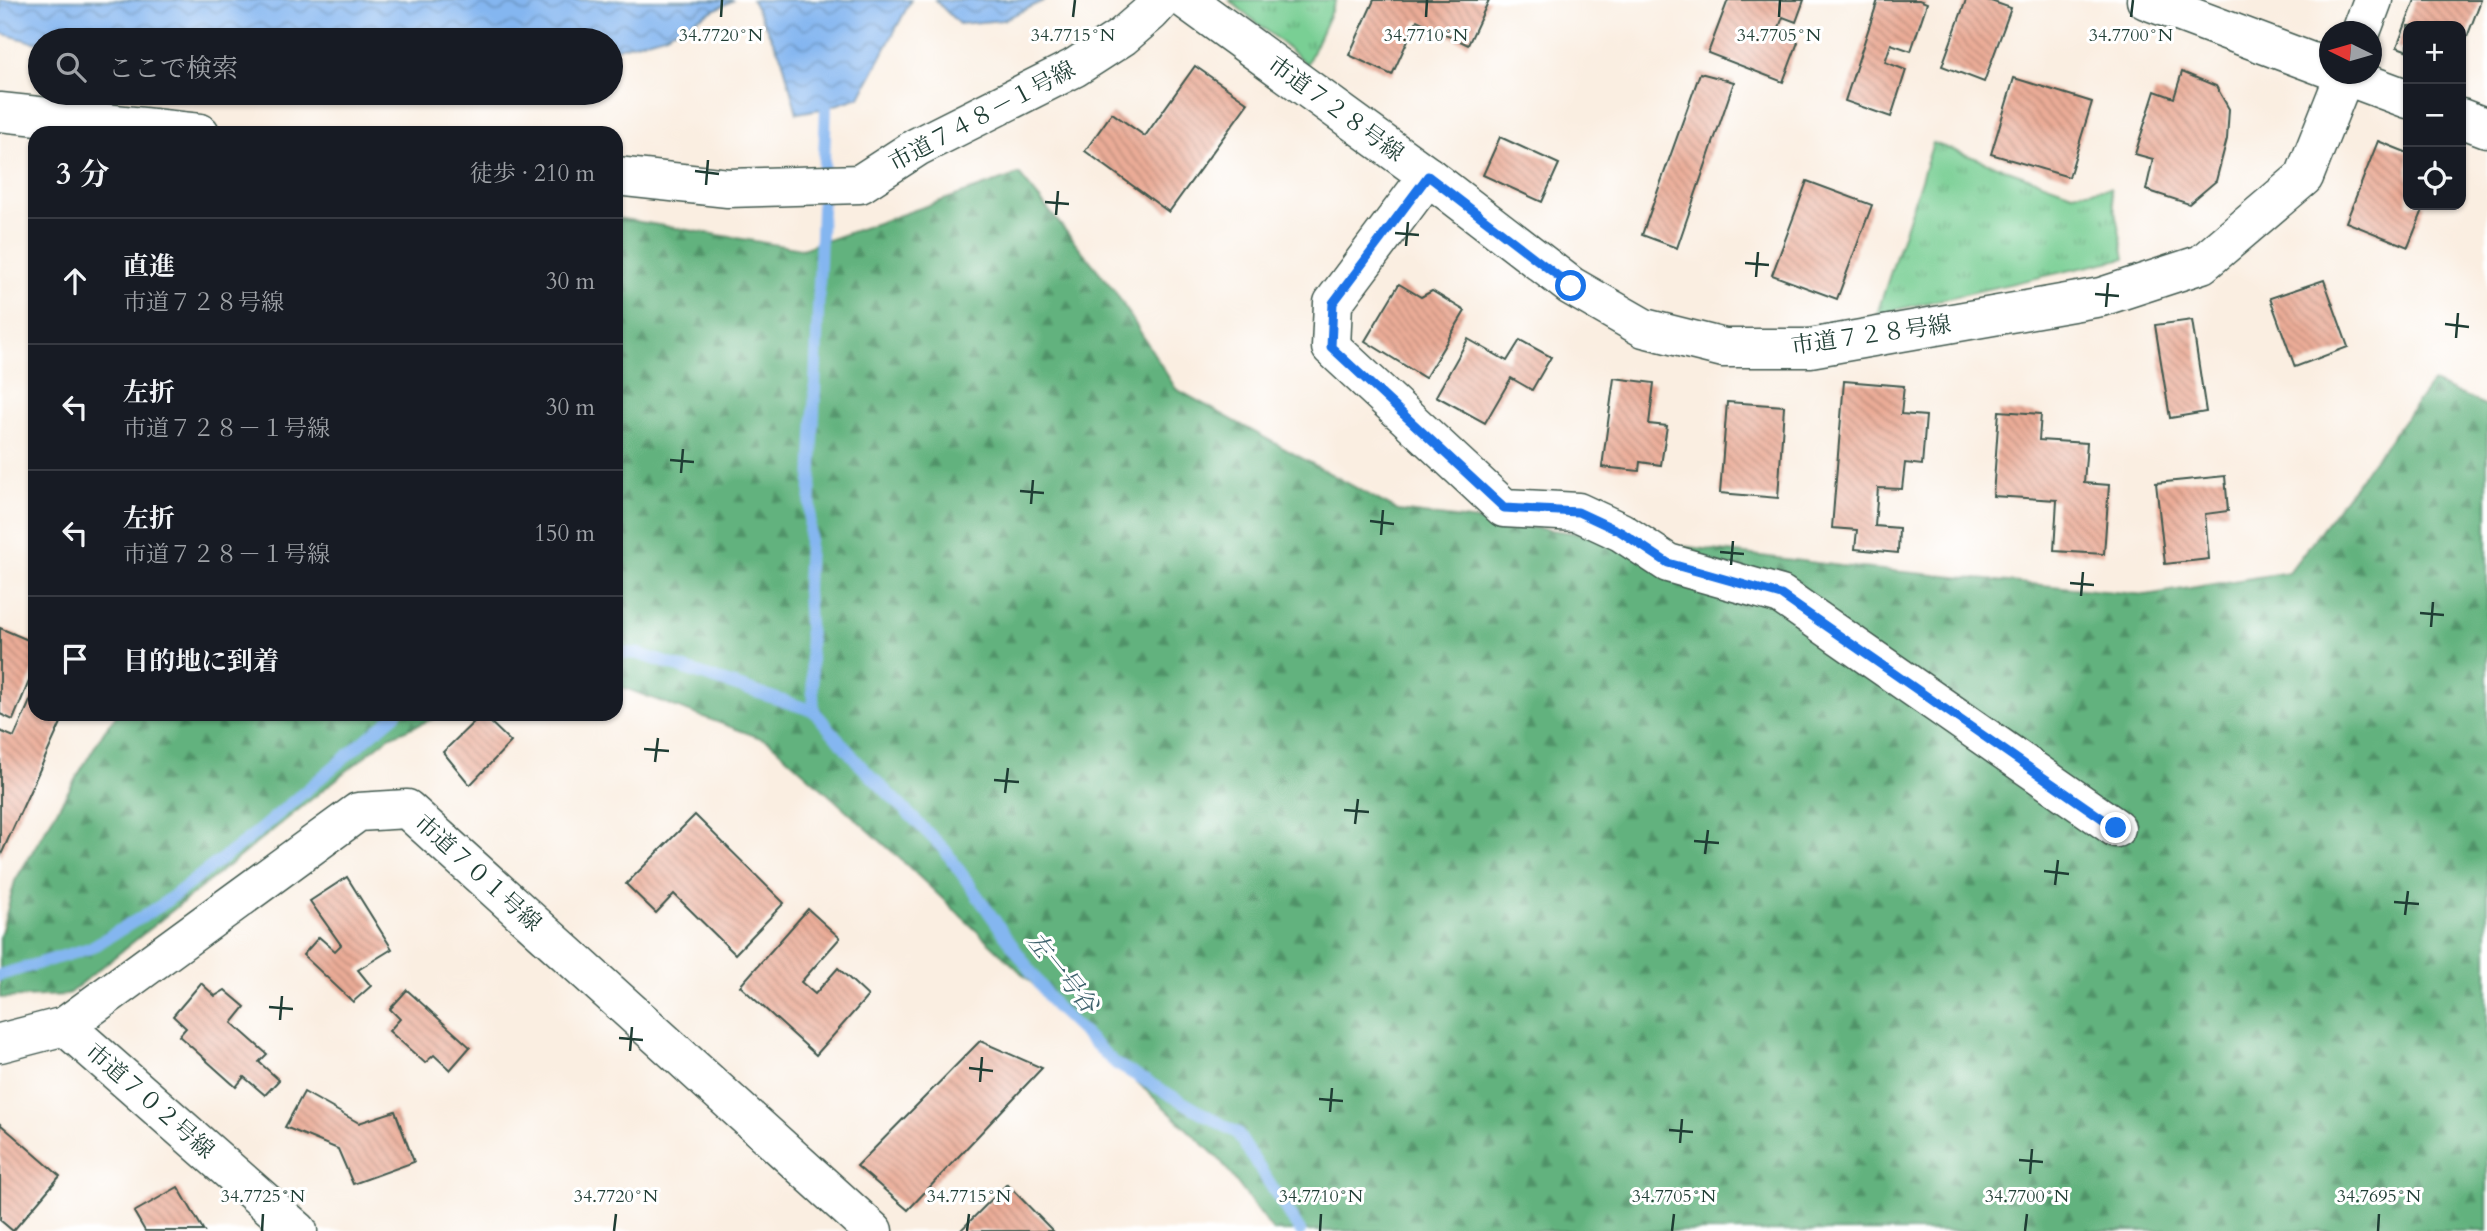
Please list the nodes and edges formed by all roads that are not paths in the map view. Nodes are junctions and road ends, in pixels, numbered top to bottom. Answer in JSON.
{"nodes":[{"id":1,"x":1162,"y":0,"type":"edge"},
{"id":2,"x":1186,"y":0,"type":"edge"},
{"id":3,"x":2146,"y":0,"type":"edge"},
{"id":4,"x":2373,"y":0,"type":"edge"},
{"id":5,"x":2365,"y":21,"type":"edge"},
{"id":6,"x":2319,"y":65,"type":"edge"},
{"id":7,"x":2336,"y":84,"type":"edge"},
{"id":8,"x":2369,"y":84,"type":"edge"},
{"id":9,"x":2403,"y":97,"type":"edge"},
{"id":10,"x":0,"y":112,"type":"edge"},
{"id":11,"x":2466,"y":120,"type":"edge"},
{"id":12,"x":133,"y":126,"type":"edge"},
{"id":13,"x":2487,"y":128,"type":"edge"},
{"id":14,"x":1428,"y":176,"type":"junction"},
{"id":15,"x":623,"y":177,"type":"edge"},
{"id":16,"x":2116,"y":828,"type":"dead end"},
{"id":17,"x":65,"y":1026,"type":"junction"},
{"id":18,"x":0,"y":1043,"type":"edge"},
{"id":19,"x":298,"y":1231,"type":"edge"},
{"id":20,"x":873,"y":1231,"type":"edge"}],
"edges":[{"from":1,"to":15,"type":"street","name":"市道７４８－１号線"},
{"from":2,"to":14,"type":"street","name":"市道７２８号線"},
{"from":3,"to":6,"type":"street"},
{"from":4,"to":5,"type":"street"},
{"from":7,"to":14,"type":"street","name":"市道７２８号線"},
{"from":8,"to":9,"type":"street"},
{"from":10,"to":12,"type":"street"},
{"from":11,"to":13,"type":"street"},
{"from":14,"to":16,"type":"street"},
{"from":17,"to":18,"type":"street","name":"市道７０１号線"},
{"from":17,"to":19,"type":"street","name":"市道７０２号線"},
{"from":17,"to":20,"type":"street","name":"市道７０１号線"}]}
